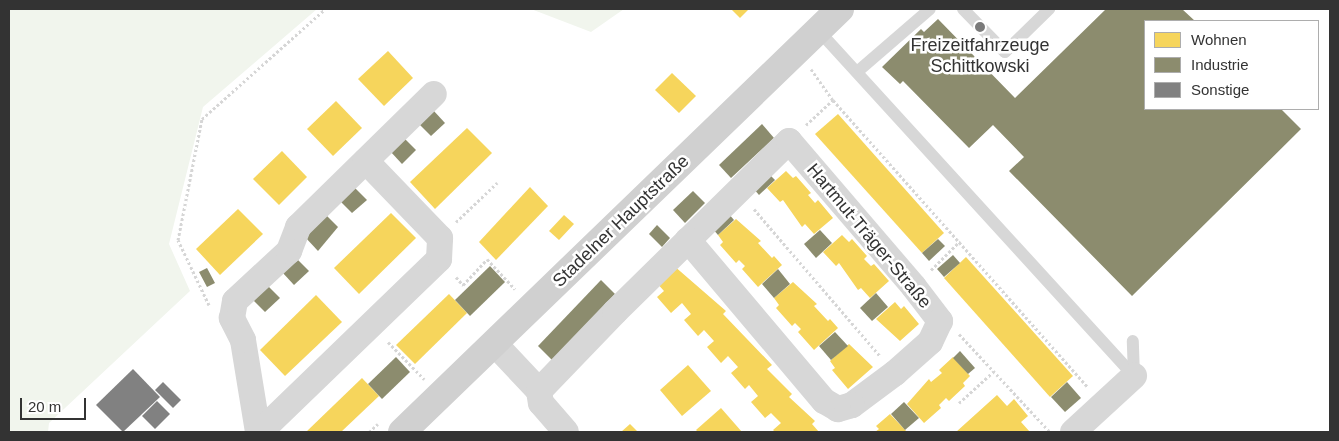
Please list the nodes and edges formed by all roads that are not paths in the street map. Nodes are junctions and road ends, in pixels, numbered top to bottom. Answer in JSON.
{"nodes":[{"id":1,"x":840,"y":9,"type":"edge"},
{"id":2,"x":930,"y":9,"type":"edge"},
{"id":3,"x":963,"y":9,"type":"edge"},
{"id":4,"x":1049,"y":9,"type":"edge"},
{"id":5,"x":818,"y":30,"type":"junction"},
{"id":6,"x":857,"y":72,"type":"junction"},
{"id":7,"x":434,"y":94,"type":"dead end"},
{"id":8,"x":366,"y":161,"type":"junction"},
{"id":9,"x":688,"y":240,"type":"junction"},
{"id":10,"x":1133,"y":341,"type":"dead end"},
{"id":11,"x":494,"y":343,"type":"junction"},
{"id":12,"x":1134,"y":376,"type":"junction"},
{"id":13,"x":539,"y":390,"type":"junction"},
{"id":14,"x":259,"y":432,"type":"edge"},
{"id":15,"x":402,"y":432,"type":"edge"},
{"id":16,"x":566,"y":432,"type":"edge"},
{"id":17,"x":1073,"y":432,"type":"edge"}],
"edges":[{"from":1,"to":5,"type":"main road","name":"Stadelner Hauptstraße"},
{"from":2,"to":6,"type":"lane"},
{"from":3,"to":4,"type":"lane"},
{"from":5,"to":6,"type":"lane"},
{"from":5,"to":11,"type":"main road","name":"Stadelner Hauptstraße"},
{"from":6,"to":12,"type":"lane"},
{"from":7,"to":8,"type":"street"},
{"from":8,"to":14,"type":"street"},
{"from":8,"to":14,"type":"street"},
{"from":9,"to":9,"type":"street","name":"Hartmut-Träger-Straße"},
{"from":9,"to":13,"type":"street"},
{"from":10,"to":12,"type":"lane"},
{"from":11,"to":13,"type":"street"},
{"from":11,"to":15,"type":"main road","name":"Stadelner Hauptstraße"},
{"from":12,"to":17,"type":"street"},
{"from":13,"to":16,"type":"street"}]}
